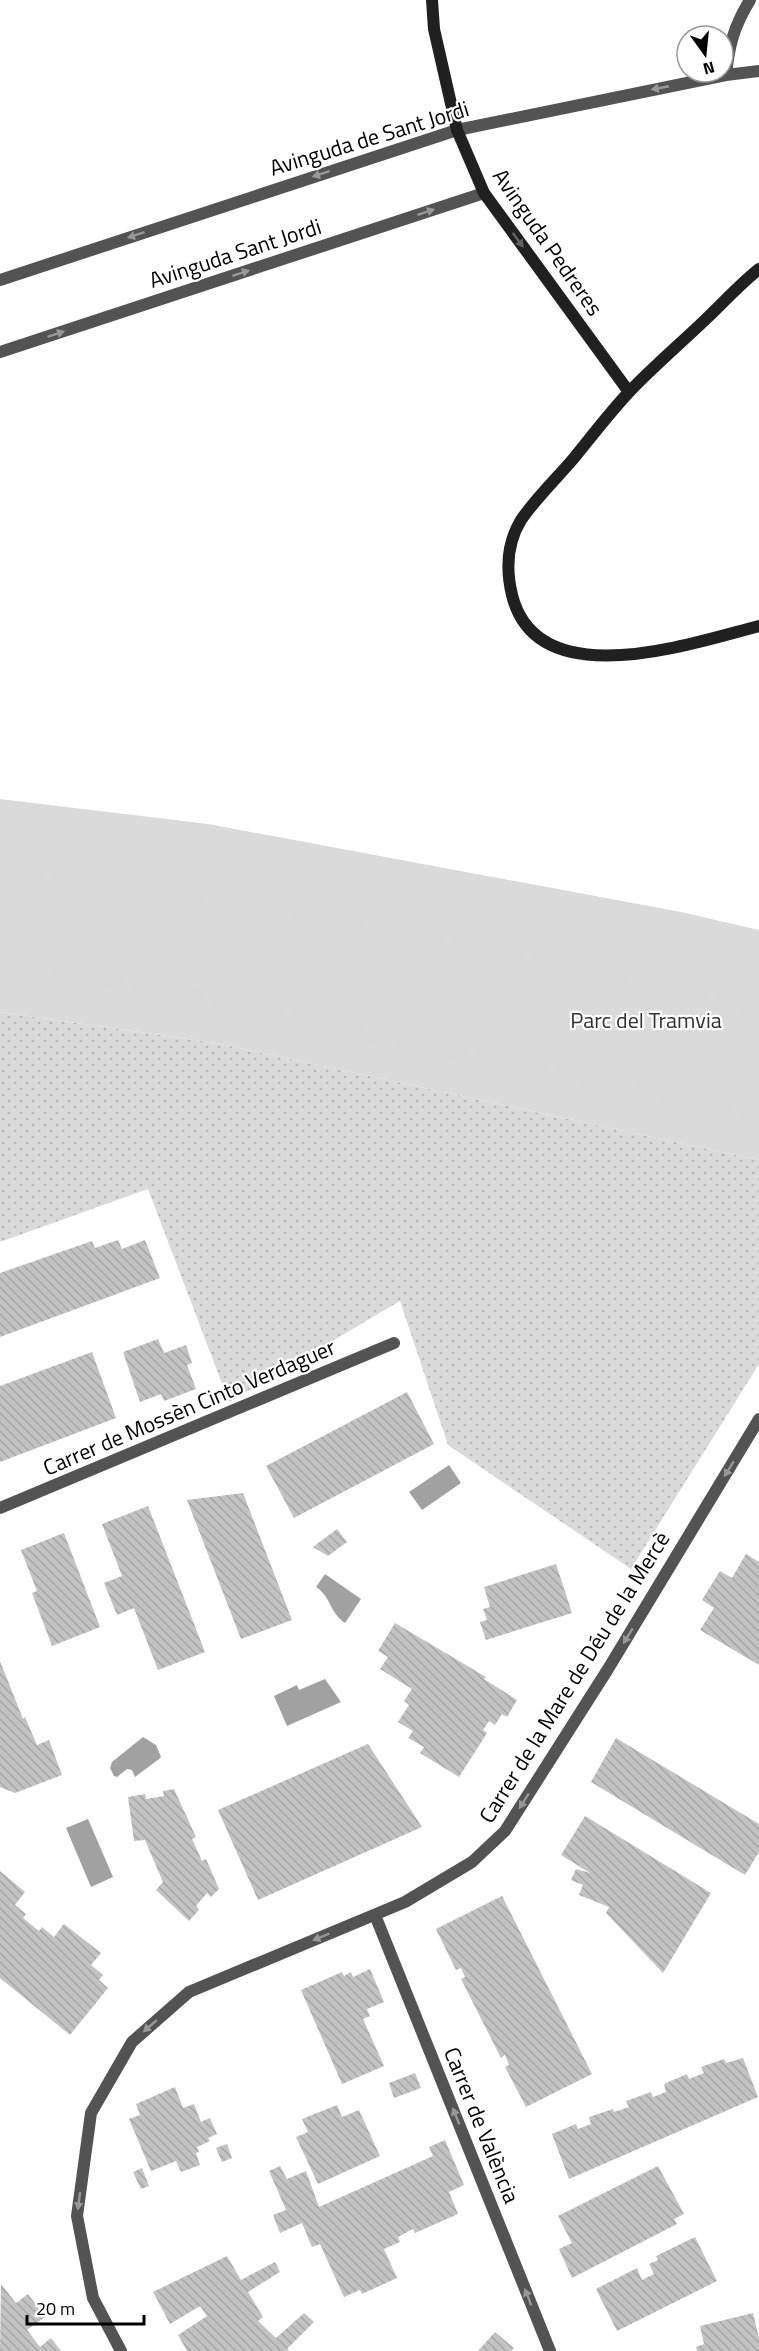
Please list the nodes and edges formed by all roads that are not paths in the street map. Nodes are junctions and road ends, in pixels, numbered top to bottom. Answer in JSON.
{"nodes":[{"id":1,"x":432,"y":0,"type":"edge"},
{"id":2,"x":750,"y":0,"type":"edge"},
{"id":3,"x":735,"y":27,"type":"edge"},
{"id":4,"x":759,"y":71,"type":"edge"},
{"id":5,"x":735,"y":74,"type":"edge"},
{"id":6,"x":681,"y":84,"type":"edge"},
{"id":7,"x":457,"y":129,"type":"junction"},
{"id":8,"x":484,"y":193,"type":"junction"},
{"id":9,"x":759,"y":269,"type":"edge"},
{"id":10,"x":0,"y":280,"type":"edge"},
{"id":11,"x":0,"y":352,"type":"edge"},
{"id":12,"x":629,"y":392,"type":"junction"},
{"id":13,"x":759,"y":626,"type":"edge"},
{"id":14,"x":394,"y":1343,"type":"dead end"},
{"id":15,"x":759,"y":1419,"type":"edge"},
{"id":16,"x":0,"y":1509,"type":"edge"},
{"id":17,"x":375,"y":1915,"type":"junction"},
{"id":18,"x":121,"y":2351,"type":"edge"},
{"id":19,"x":550,"y":2351,"type":"edge"}],
"edges":[{"from":1,"to":7,"type":"street","name":"Avinguda Pedreres"},
{"from":2,"to":3,"type":"street"},
{"from":4,"to":5,"type":"street","name":"Avinguda de Sant Jordi"},
{"from":6,"to":7,"type":"street","name":"Avinguda de Sant Jordi","one_way":true},
{"from":7,"to":8,"type":"street","name":"Avinguda Pedreres"},
{"from":7,"to":10,"type":"street","name":"Avinguda de Sant Jordi","one_way":true},
{"from":11,"to":8,"type":"street","name":"Avinguda Sant Jordi","one_way":true},
{"from":8,"to":12,"type":"street","name":"Avinguda Pedreres","one_way":true},
{"from":9,"to":12,"type":"street"},
{"from":12,"to":13,"type":"street"},
{"from":14,"to":16,"type":"street","name":"Carrer de Mossèn Cinto Verdaguer"},
{"from":15,"to":17,"type":"street","name":"Carrer de la Mare de Déu de la Mercè","one_way":true},
{"from":17,"to":18,"type":"street","name":"Carrer de la Mare de Déu de la Mercè","one_way":true},
{"from":19,"to":17,"type":"street","name":"Carrer de València","one_way":true}]}
